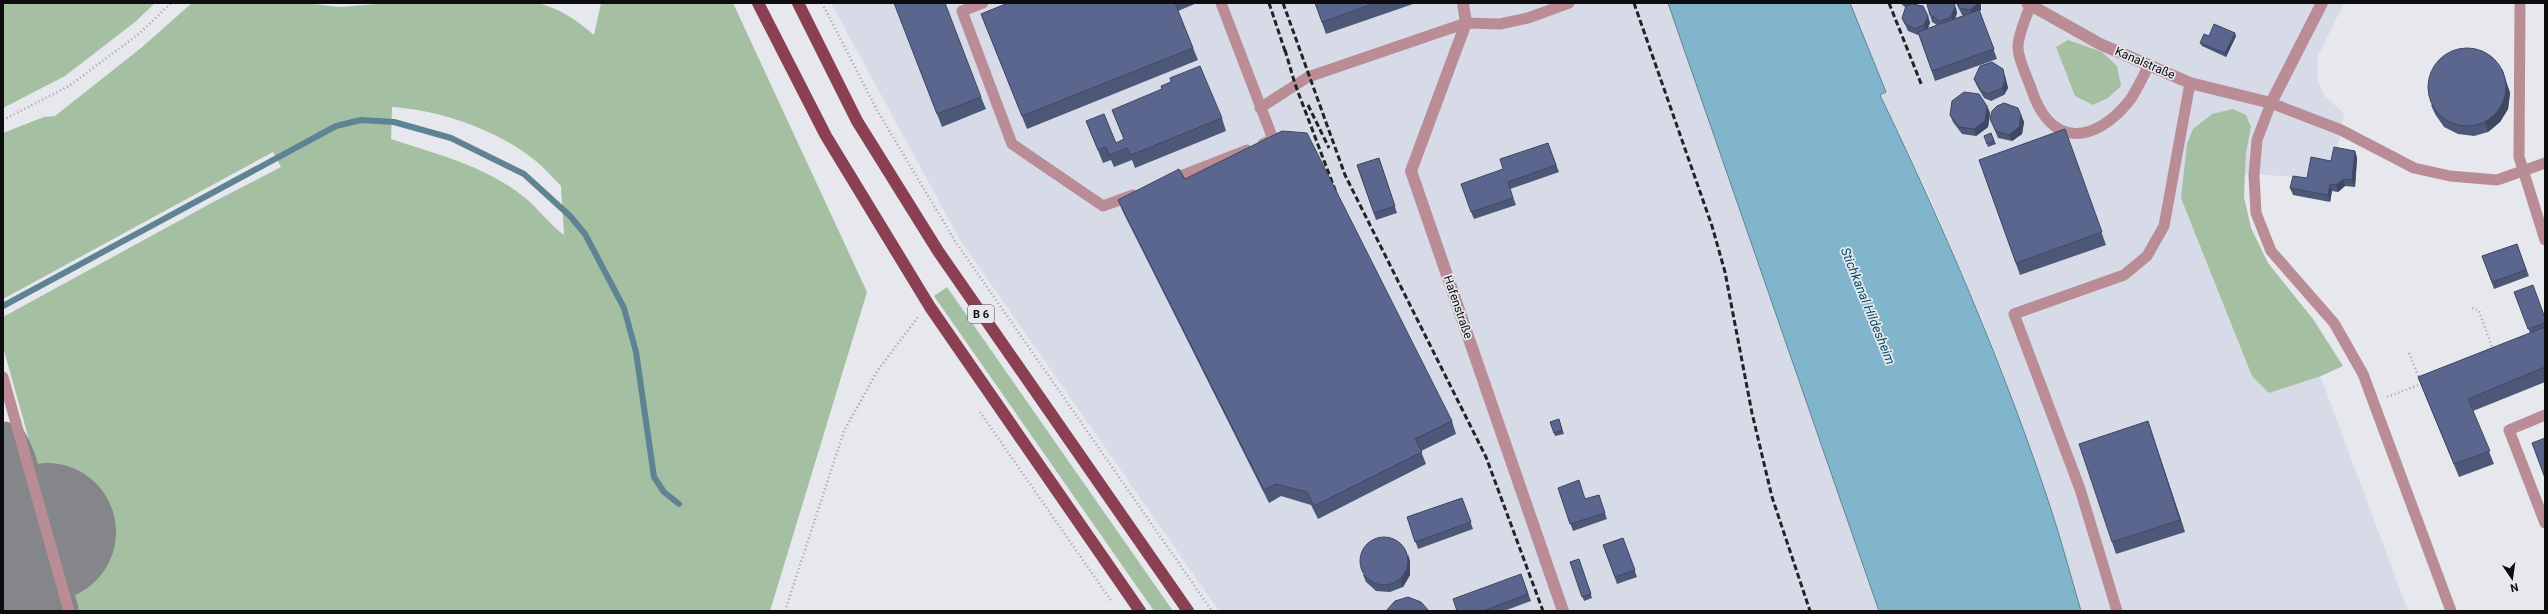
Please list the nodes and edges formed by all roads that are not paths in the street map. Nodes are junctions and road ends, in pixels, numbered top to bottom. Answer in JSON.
{"nodes":[{"id":1,"x":758,"y":3,"type":"edge"},
{"id":2,"x":798,"y":3,"type":"edge"},
{"id":3,"x":982,"y":3,"type":"edge"},
{"id":4,"x":1222,"y":3,"type":"edge"},
{"id":5,"x":1463,"y":3,"type":"edge"},
{"id":6,"x":1568,"y":3,"type":"edge"},
{"id":7,"x":2322,"y":3,"type":"edge"},
{"id":8,"x":2520,"y":3,"type":"edge"},
{"id":9,"x":2028,"y":4,"type":"edge"},
{"id":10,"x":1466,"y":23,"type":"junction"},
{"id":11,"x":2149,"y":65,"type":"junction"},
{"id":12,"x":2190,"y":83,"type":"junction"},
{"id":13,"x":2271,"y":103,"type":"junction"},
{"id":14,"x":1260,"y":108,"type":"junction"},
{"id":15,"x":2545,"y":163,"type":"edge"},
{"id":16,"x":2522,"y":172,"type":"junction"},
{"id":17,"x":1162,"y":183,"type":"edge"},
{"id":18,"x":1140,"y":192,"type":"edge"},
{"id":19,"x":2545,"y":240,"type":"edge"},
{"id":20,"x":3,"y":377,"type":"edge"},
{"id":21,"x":2545,"y":415,"type":"edge"},
{"id":22,"x":2545,"y":523,"type":"edge"},
{"id":23,"x":69,"y":611,"type":"edge"},
{"id":24,"x":1140,"y":611,"type":"edge"},
{"id":25,"x":1188,"y":611,"type":"edge"},
{"id":26,"x":1563,"y":611,"type":"edge"},
{"id":27,"x":2117,"y":611,"type":"edge"},
{"id":28,"x":2451,"y":611,"type":"edge"}],
"edges":[{"from":1,"to":24,"type":"main road"},
{"from":2,"to":25,"type":"main road","number":"B 6"},
{"from":3,"to":18,"type":"lane"},
{"from":4,"to":14,"type":"lane"},
{"from":5,"to":10,"type":"street","name":"Hafenstraße"},
{"from":6,"to":10,"type":"lane"},
{"from":7,"to":13,"type":"street"},
{"from":8,"to":16,"type":"lane"},
{"from":9,"to":11,"type":"street","name":"Kanalstraße"},
{"from":9,"to":11,"type":"lane"},
{"from":10,"to":14,"type":"lane"},
{"from":10,"to":26,"type":"street","name":"Hafenstraße"},
{"from":11,"to":12,"type":"street","name":"Kanalstraße"},
{"from":12,"to":13,"type":"street","name":"Kanalstraße"},
{"from":12,"to":27,"type":"lane"},
{"from":13,"to":16,"type":"lane"},
{"from":13,"to":28,"type":"lane"},
{"from":14,"to":17,"type":"lane"},
{"from":15,"to":16,"type":"lane"},
{"from":16,"to":19,"type":"lane"},
{"from":20,"to":23,"type":"lane"},
{"from":21,"to":22,"type":"lane"}]}
